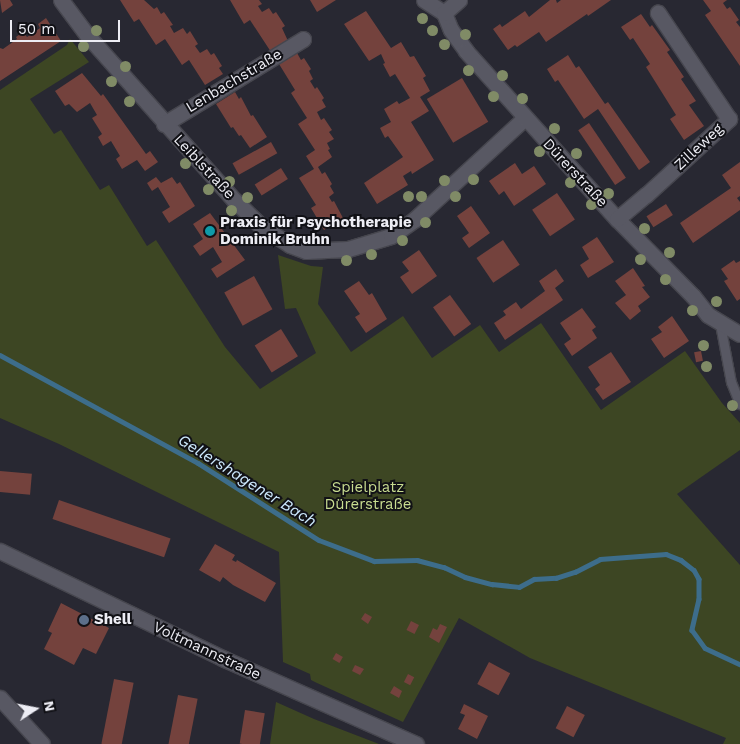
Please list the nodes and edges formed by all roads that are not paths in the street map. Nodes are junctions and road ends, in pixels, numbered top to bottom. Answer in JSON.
{"nodes":[{"id":1,"x":61,"y":0,"type":"edge"},
{"id":2,"x":424,"y":0,"type":"edge"},
{"id":3,"x":459,"y":0,"type":"edge"},
{"id":4,"x":444,"y":13,"type":"junction"},
{"id":5,"x":658,"y":13,"type":"dead end"},
{"id":6,"x":303,"y":39,"type":"dead end"},
{"id":7,"x":525,"y":118,"type":"junction"},
{"id":8,"x":164,"y":124,"type":"junction"},
{"id":9,"x":617,"y":218,"type":"junction"},
{"id":10,"x":720,"y":324,"type":"junction"},
{"id":11,"x":740,"y":334,"type":"edge"},
{"id":12,"x":740,"y":404,"type":"edge"},
{"id":13,"x":0,"y":551,"type":"edge"},
{"id":14,"x":0,"y":698,"type":"edge"},
{"id":15,"x":42,"y":744,"type":"edge"},
{"id":16,"x":416,"y":744,"type":"edge"}],
"edges":[{"from":1,"to":8,"type":"street","name":"Leiblstraße"},
{"from":2,"to":4,"type":"street"},
{"from":3,"to":4,"type":"street"},
{"from":4,"to":7,"type":"street","name":"Dürerstraße"},
{"from":5,"to":9,"type":"street","name":"Zilleweg"},
{"from":6,"to":8,"type":"street","name":"Lenbachstraße"},
{"from":7,"to":8,"type":"street","name":"Leiblstraße"},
{"from":7,"to":9,"type":"street","name":"Dürerstraße"},
{"from":9,"to":10,"type":"street","name":"Dürerstraße"},
{"from":10,"to":11,"type":"street","name":"Dürerstraße"},
{"from":10,"to":12,"type":"lane"},
{"from":13,"to":16,"type":"street","name":"Voltmannstraße"},
{"from":14,"to":15,"type":"street"}]}
